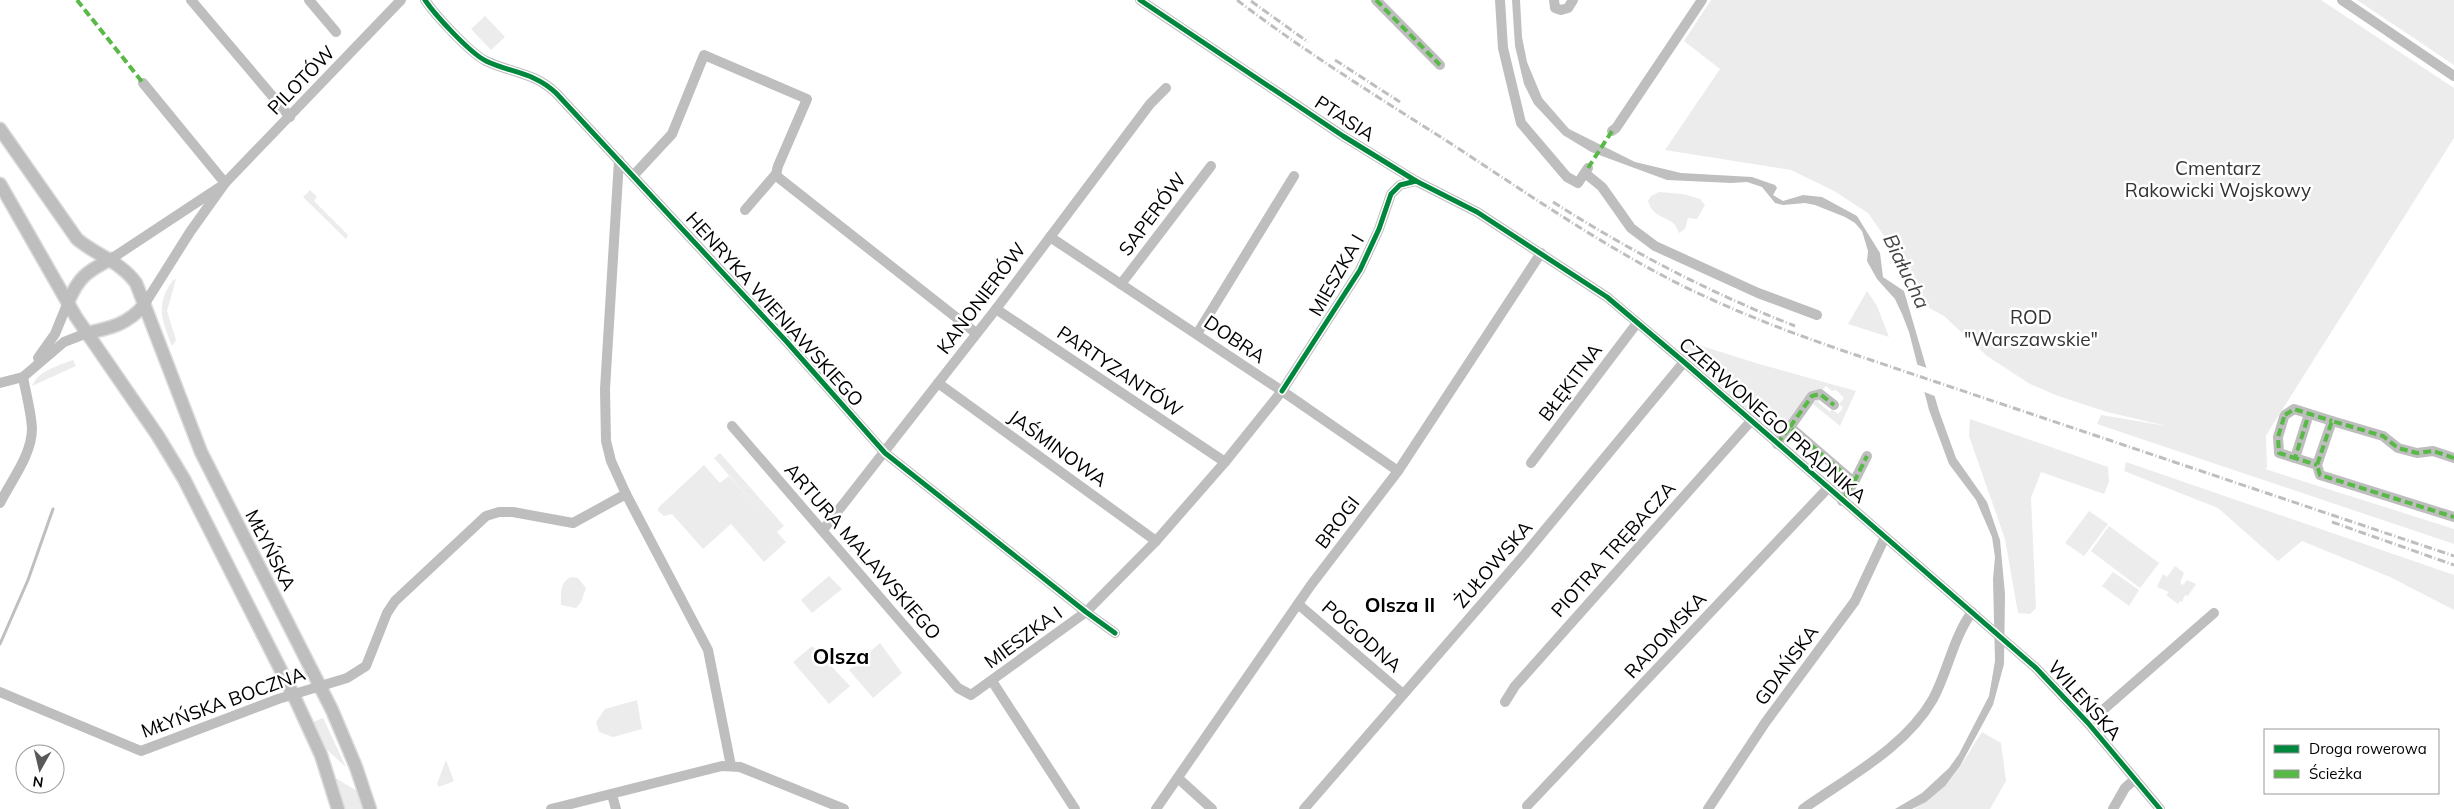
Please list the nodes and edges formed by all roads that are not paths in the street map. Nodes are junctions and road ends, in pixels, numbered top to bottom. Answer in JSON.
{"nodes":[{"id":1,"x":192,"y":0,"type":"edge"},
{"id":2,"x":309,"y":0,"type":"edge"},
{"id":3,"x":401,"y":0,"type":"edge"},
{"id":4,"x":425,"y":0,"type":"edge"},
{"id":5,"x":1140,"y":0,"type":"edge"},
{"id":6,"x":1376,"y":0,"type":"edge"},
{"id":7,"x":1500,"y":0,"type":"edge"},
{"id":8,"x":1554,"y":0,"type":"edge"},
{"id":9,"x":1573,"y":0,"type":"edge"},
{"id":10,"x":1702,"y":0,"type":"edge"},
{"id":11,"x":2342,"y":0,"type":"edge"},
{"id":12,"x":336,"y":32,"type":"dead end"},
{"id":13,"x":1440,"y":65,"type":"dead end"},
{"id":14,"x":2454,"y":76,"type":"edge"},
{"id":15,"x":143,"y":83,"type":"dead end"},
{"id":16,"x":1166,"y":88,"type":"dead end"},
{"id":17,"x":290,"y":117,"type":"junction"},
{"id":18,"x":0,"y":129,"type":"edge"},
{"id":19,"x":1612,"y":131,"type":"dead end"},
{"id":20,"x":619,"y":160,"type":"junction"},
{"id":21,"x":1211,"y":166,"type":"dead end"},
{"id":22,"x":776,"y":174,"type":"junction"},
{"id":23,"x":633,"y":176,"type":"junction"},
{"id":24,"x":1294,"y":176,"type":"dead end"},
{"id":25,"x":1416,"y":181,"type":"junction"},
{"id":26,"x":0,"y":184,"type":"edge"},
{"id":27,"x":225,"y":184,"type":"junction"},
{"id":28,"x":746,"y":210,"type":"dead end"},
{"id":29,"x":1050,"y":237,"type":"junction"},
{"id":30,"x":1541,"y":253,"type":"junction"},
{"id":31,"x":111,"y":259,"type":"junction"},
{"id":32,"x":1121,"y":284,"type":"junction"},
{"id":33,"x":68,"y":302,"type":"junction"},
{"id":34,"x":144,"y":305,"type":"junction"},
{"id":35,"x":996,"y":309,"type":"junction"},
{"id":36,"x":1817,"y":315,"type":"dead end"},
{"id":37,"x":1637,"y":323,"type":"junction"},
{"id":38,"x":87,"y":333,"type":"junction"},
{"id":39,"x":976,"y":333,"type":"junction"},
{"id":40,"x":1197,"y":334,"type":"junction"},
{"id":41,"x":1684,"y":362,"type":"junction"},
{"id":42,"x":23,"y":377,"type":"junction"},
{"id":43,"x":0,"y":383,"type":"edge"},
{"id":44,"x":938,"y":383,"type":"junction"},
{"id":45,"x":1282,"y":391,"type":"junction"},
{"id":46,"x":1834,"y":405,"type":"dead end"},
{"id":47,"x":2307,"y":420,"type":"dead end"},
{"id":48,"x":1751,"y":421,"type":"junction"},
{"id":49,"x":2332,"y":421,"type":"junction"},
{"id":50,"x":732,"y":426,"type":"dead end"},
{"id":51,"x":1790,"y":427,"type":"junction"},
{"id":52,"x":1777,"y":444,"type":"junction"},
{"id":53,"x":885,"y":453,"type":"junction"},
{"id":54,"x":1867,"y":456,"type":"dead end"},
{"id":55,"x":2295,"y":458,"type":"junction"},
{"id":56,"x":2454,"y":458,"type":"edge"},
{"id":57,"x":1225,"y":462,"type":"junction"},
{"id":58,"x":1531,"y":463,"type":"dead end"},
{"id":59,"x":2318,"y":465,"type":"junction"},
{"id":60,"x":1398,"y":471,"type":"junction"},
{"id":61,"x":1854,"y":482,"type":"junction"},
{"id":62,"x":1828,"y":488,"type":"junction"},
{"id":63,"x":626,"y":494,"type":"junction"},
{"id":64,"x":1842,"y":501,"type":"junction"},
{"id":65,"x":0,"y":503,"type":"edge"},
{"id":66,"x":2453,"y":513,"type":"edge"},
{"id":67,"x":824,"y":530,"type":"junction"},
{"id":68,"x":1885,"y":537,"type":"junction"},
{"id":69,"x":1156,"y":541,"type":"junction"},
{"id":70,"x":1298,"y":604,"type":"junction"},
{"id":71,"x":1086,"y":612,"type":"junction"},
{"id":72,"x":2214,"y":613,"type":"dead end"},
{"id":73,"x":1976,"y":615,"type":"junction"},
{"id":74,"x":1115,"y":633,"type":"dead end"},
{"id":75,"x":992,"y":681,"type":"junction"},
{"id":76,"x":320,"y":686,"type":"junction"},
{"id":77,"x":0,"y":692,"type":"edge"},
{"id":78,"x":293,"y":694,"type":"junction"},
{"id":79,"x":1403,"y":694,"type":"junction"},
{"id":80,"x":971,"y":695,"type":"joint"},
{"id":81,"x":1505,"y":702,"type":"dead end"},
{"id":82,"x":2088,"y":723,"type":"junction"},
{"id":83,"x":732,"y":766,"type":"junction"},
{"id":84,"x":1179,"y":779,"type":"junction"},
{"id":85,"x":2135,"y":779,"type":"junction"},
{"id":86,"x":612,"y":795,"type":"junction"},
{"id":87,"x":1527,"y":806,"type":"dead end"},
{"id":88,"x":1710,"y":808,"type":"edge"},
{"id":89,"x":338,"y":809,"type":"edge"},
{"id":90,"x":370,"y":809,"type":"edge"},
{"id":91,"x":551,"y":809,"type":"edge"},
{"id":92,"x":616,"y":809,"type":"edge"},
{"id":93,"x":844,"y":809,"type":"edge"},
{"id":94,"x":1075,"y":809,"type":"edge"},
{"id":95,"x":1156,"y":809,"type":"edge"},
{"id":96,"x":1212,"y":809,"type":"edge"},
{"id":97,"x":1304,"y":809,"type":"edge"},
{"id":98,"x":1803,"y":809,"type":"edge"},
{"id":99,"x":2113,"y":809,"type":"edge"},
{"id":100,"x":2160,"y":809,"type":"edge"}],
"edges":[{"from":1,"to":17,"type":"street"},
{"from":2,"to":12,"type":"street"},
{"from":3,"to":17,"type":"street","name":"PILOTÓW"},
{"from":4,"to":20,"type":"street","name":"HENRYKA WIENIAWSKIEGO"},
{"from":5,"to":25,"type":"street","name":"PTASIA"},
{"from":6,"to":13,"type":"street"},
{"from":7,"to":36,"type":"street"},
{"from":8,"to":9,"type":"street"},
{"from":10,"to":19,"type":"street"},
{"from":11,"to":14,"type":"street"},
{"from":15,"to":27,"type":"street"},
{"from":16,"to":29,"type":"street","name":"KANONIERÓW"},
{"from":17,"to":27,"type":"street","name":"PILOTÓW"},
{"from":18,"to":31,"type":"main road"},
{"from":20,"to":23,"type":"street","name":"HENRYKA WIENIAWSKIEGO"},
{"from":20,"to":63,"type":"street"},
{"from":21,"to":32,"type":"street","name":"SAPERÓW"},
{"from":22,"to":23,"type":"street"},
{"from":22,"to":28,"type":"street"},
{"from":22,"to":39,"type":"street"},
{"from":23,"to":53,"type":"street","name":"HENRYKA WIENIAWSKIEGO"},
{"from":24,"to":40,"type":"street"},
{"from":25,"to":30,"type":"street","name":"PTASIA"},
{"from":25,"to":45,"type":"street","name":"MIESZKA I"},
{"from":26,"to":33,"type":"main road"},
{"from":27,"to":31,"type":"street","name":"PILOTÓW"},
{"from":27,"to":34,"type":"street","name":"PILOTÓW"},
{"from":29,"to":32,"type":"street","name":"DOBRA"},
{"from":29,"to":35,"type":"street","name":"KANONIERÓW"},
{"from":30,"to":37,"type":"street","name":"CZERWONEGO PRĄDNIKA"},
{"from":30,"to":60,"type":"street","name":"BROGI"},
{"from":31,"to":33,"type":"main road"},
{"from":31,"to":34,"type":"main road"},
{"from":32,"to":40,"type":"street","name":"DOBRA"},
{"from":33,"to":38,"type":"main road"},
{"from":33,"to":42,"type":"street"},
{"from":34,"to":38,"type":"main road"},
{"from":34,"to":76,"type":"main road","name":"MŁYŃSKA"},
{"from":35,"to":39,"type":"street","name":"KANONIERÓW"},
{"from":35,"to":57,"type":"street","name":"PARTYZANTÓW"},
{"from":37,"to":41,"type":"street","name":"CZERWONEGO PRĄDNIKA"},
{"from":37,"to":58,"type":"street","name":"BŁĘKITNA"},
{"from":38,"to":42,"type":"street"},
{"from":38,"to":78,"type":"main road"},
{"from":39,"to":44,"type":"street","name":"KANONIERÓW"},
{"from":40,"to":45,"type":"street","name":"DOBRA"},
{"from":41,"to":48,"type":"street","name":"CZERWONEGO PRĄDNIKA"},
{"from":41,"to":79,"type":"street","name":"ŻUŁOWSKA"},
{"from":42,"to":43,"type":"street"},
{"from":42,"to":65,"type":"street"},
{"from":44,"to":53,"type":"street","name":"KANONIERÓW"},
{"from":44,"to":69,"type":"street","name":"JAŚMINOWA"},
{"from":45,"to":57,"type":"street","name":"MIESZKA I"},
{"from":45,"to":60,"type":"street","name":"DOBRA"},
{"from":46,"to":51,"type":"street"},
{"from":47,"to":55,"type":"street"},
{"from":48,"to":52,"type":"street","name":"CZERWONEGO PRĄDNIKA"},
{"from":48,"to":81,"type":"street","name":"PIOTRA TRĘBACZA"},
{"from":49,"to":55,"type":"street"},
{"from":49,"to":56,"type":"street"},
{"from":49,"to":59,"type":"street"},
{"from":50,"to":67,"type":"street","name":"ARTURA MALAWSKIEGO"},
{"from":51,"to":52,"type":"street"},
{"from":51,"to":61,"type":"street"},
{"from":52,"to":62,"type":"street","name":"CZERWONEGO PRĄDNIKA"},
{"from":53,"to":67,"type":"street","name":"KANONIERÓW"},
{"from":53,"to":71,"type":"street","name":"HENRYKA WIENIAWSKIEGO"},
{"from":54,"to":61,"type":"street"},
{"from":55,"to":59,"type":"street"},
{"from":57,"to":69,"type":"street","name":"MIESZKA I"},
{"from":59,"to":66,"type":"street"},
{"from":60,"to":70,"type":"street","name":"BROGI"},
{"from":61,"to":64,"type":"street"},
{"from":62,"to":64,"type":"street","name":"CZERWONEGO PRĄDNIKA"},
{"from":62,"to":87,"type":"street","name":"RADOMSKA"},
{"from":63,"to":76,"type":"street","name":"MŁYŃSKA BOCZNA"},
{"from":63,"to":83,"type":"street"},
{"from":64,"to":68,"type":"street","name":"CZERWONEGO PRĄDNIKA"},
{"from":67,"to":80,"type":"street","name":"ARTURA MALAWSKIEGO"},
{"from":68,"to":73,"type":"street","name":"CZERWONEGO PRĄDNIKA"},
{"from":68,"to":88,"type":"street","name":"GDAŃSKA"},
{"from":69,"to":71,"type":"street","name":"MIESZKA I"},
{"from":70,"to":79,"type":"street","name":"POGODNA"},
{"from":70,"to":84,"type":"street","name":"BROGI"},
{"from":71,"to":74,"type":"street","name":"HENRYKA WIENIAWSKIEGO"},
{"from":71,"to":75,"type":"street","name":"MIESZKA I"},
{"from":72,"to":82,"type":"street","name":"WILEŃSKA"},
{"from":73,"to":82,"type":"street","name":"WILEŃSKA"},
{"from":73,"to":98,"type":"street"},
{"from":75,"to":80,"type":"street","name":"MIESZKA I"},
{"from":75,"to":94,"type":"street"},
{"from":76,"to":78,"type":"street","name":"MŁYŃSKA BOCZNA"},
{"from":76,"to":90,"type":"main road","name":"MŁYŃSKA"},
{"from":77,"to":78,"type":"street","name":"MŁYŃSKA BOCZNA"},
{"from":78,"to":89,"type":"main road"},
{"from":79,"to":97,"type":"street","name":"ŻUŁOWSKA"},
{"from":82,"to":85,"type":"street","name":"WILEŃSKA"},
{"from":83,"to":86,"type":"street"},
{"from":83,"to":93,"type":"street"},
{"from":84,"to":95,"type":"street","name":"BROGI"},
{"from":84,"to":96,"type":"street"},
{"from":85,"to":99,"type":"street"},
{"from":85,"to":100,"type":"street","name":"WILEŃSKA"},
{"from":86,"to":91,"type":"street"},
{"from":86,"to":92,"type":"street"}]}
